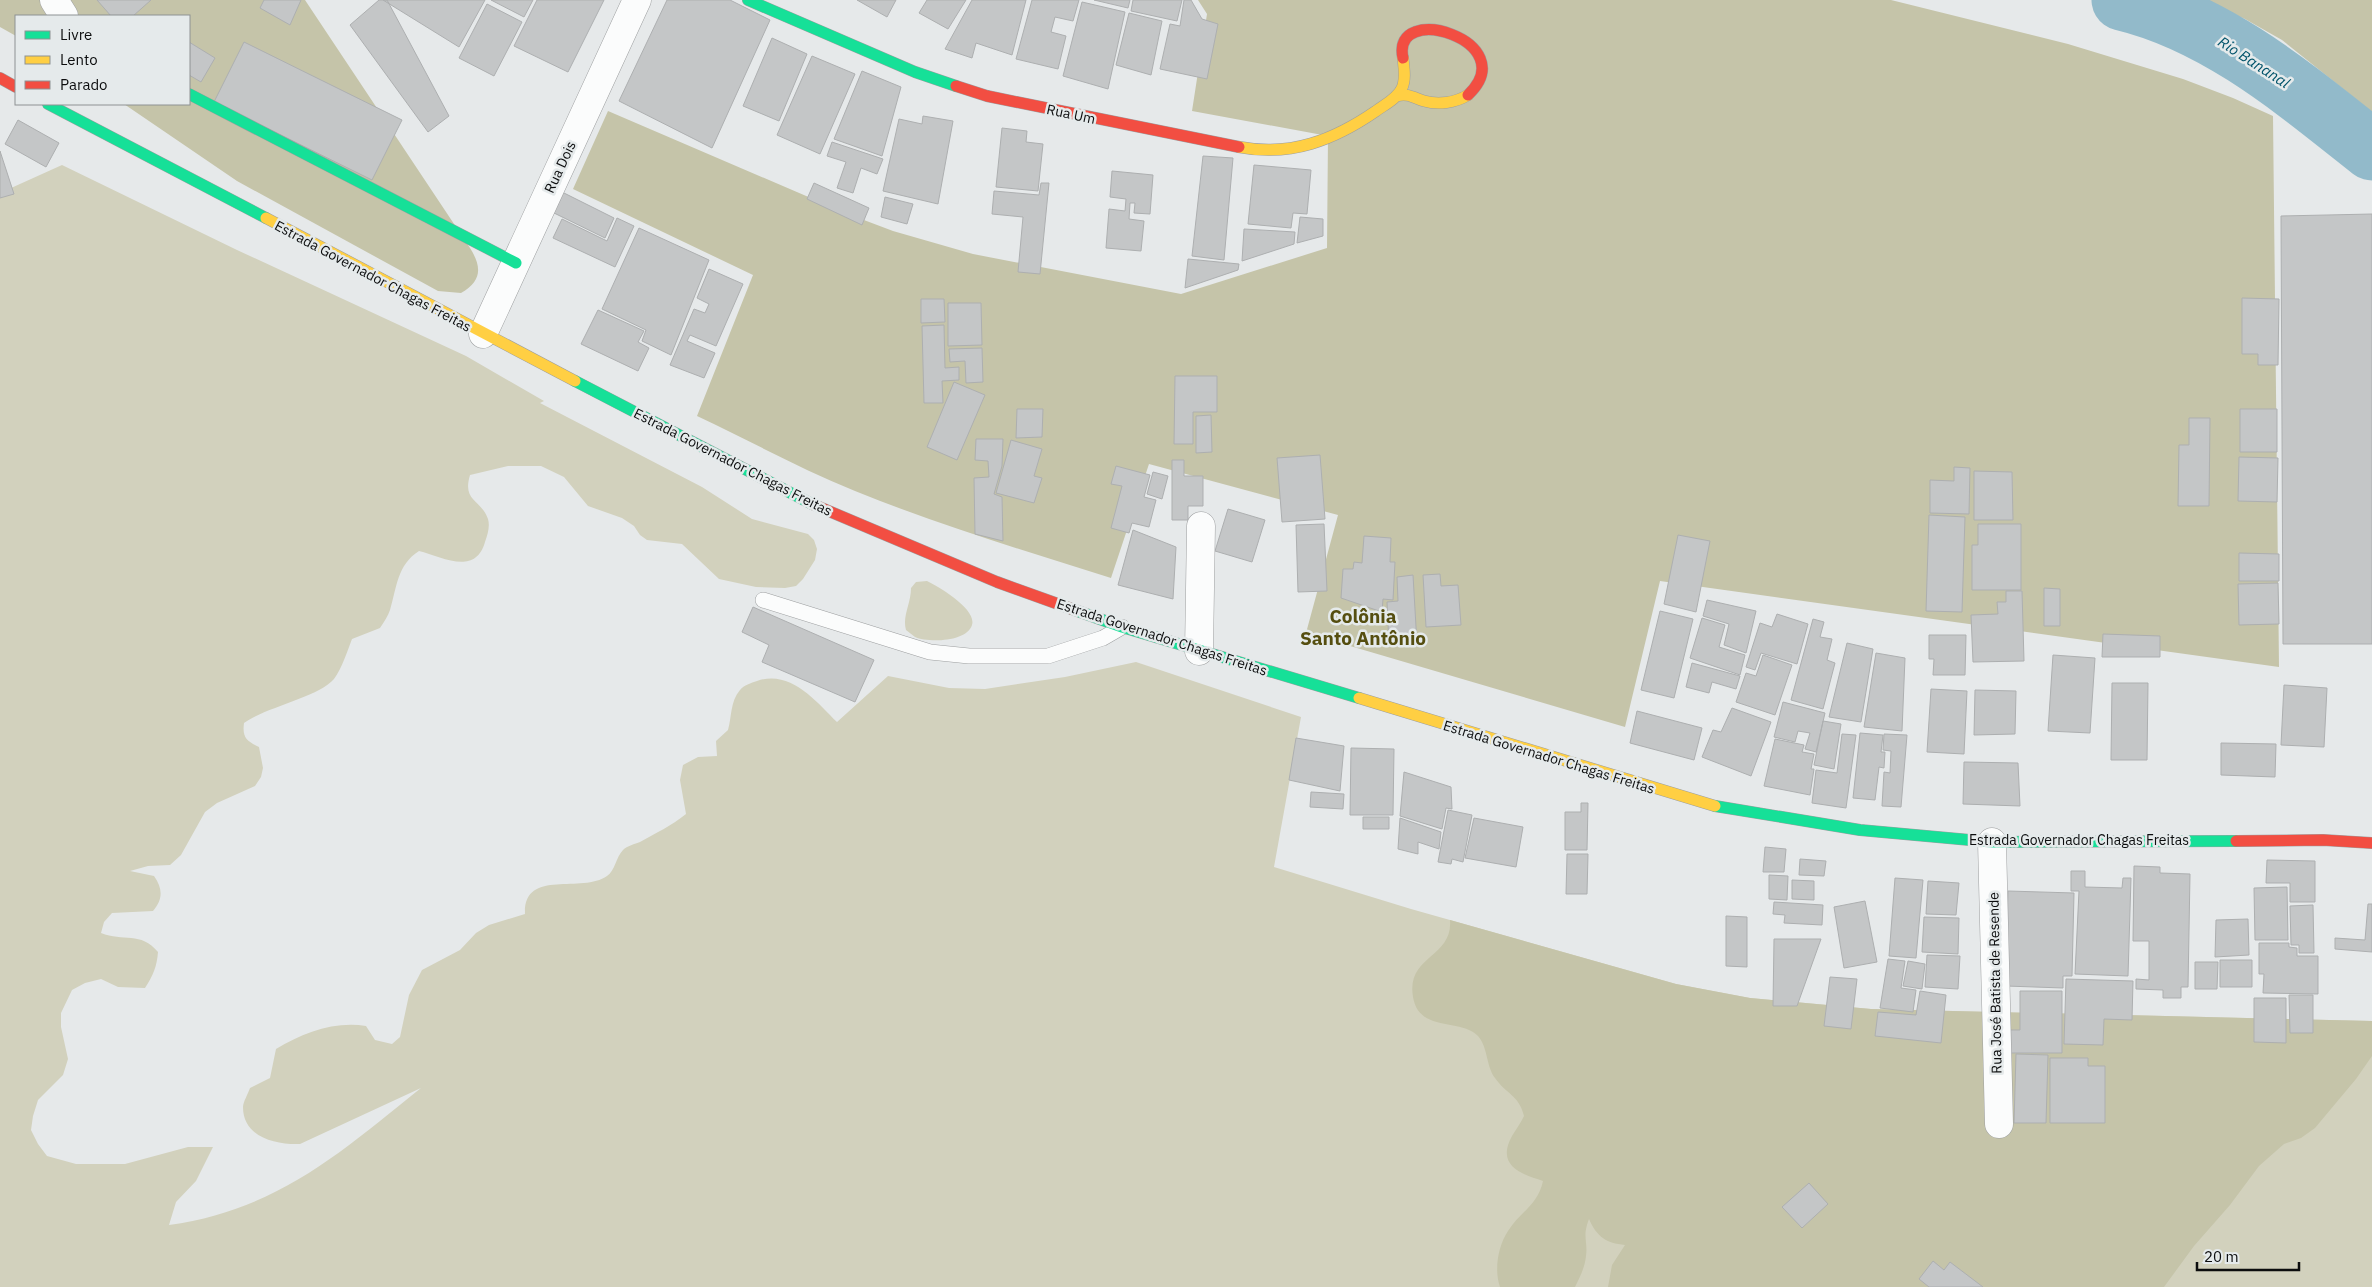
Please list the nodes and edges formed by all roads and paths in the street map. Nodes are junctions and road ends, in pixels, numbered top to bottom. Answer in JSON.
{"nodes":[{"id":1,"x":54,"y":0,"type":"edge"},
{"id":2,"x":637,"y":0,"type":"edge"},
{"id":3,"x":748,"y":0,"type":"edge"},
{"id":4,"x":63,"y":15,"type":"edge"},
{"id":5,"x":1419,"y":18,"type":"dead end"},
{"id":6,"x":1451,"y":21,"type":"dead end"},
{"id":7,"x":190,"y":95,"type":"edge"},
{"id":8,"x":1397,"y":96,"type":"junction"},
{"id":9,"x":50,"y":105,"type":"edge"},
{"id":10,"x":516,"y":263,"type":"junction"},
{"id":11,"x":483,"y":334,"type":"junction"},
{"id":12,"x":1201,"y":526,"type":"dead end"},
{"id":13,"x":763,"y":600,"type":"dead end"},
{"id":14,"x":1122,"y":627,"type":"junction"},
{"id":15,"x":1199,"y":651,"type":"junction"},
{"id":16,"x":1992,"y":842,"type":"junction"},
{"id":17,"x":2372,"y":843,"type":"edge"},
{"id":18,"x":1999,"y":1124,"type":"dead end"}],
"edges":[{"from":1,"to":4,"type":"street"},
{"from":2,"to":10,"type":"street","name":"Rua Dois"},
{"from":3,"to":8,"type":"main road","name":"Rua Um"},
{"from":5,"to":8,"type":"main road"},
{"from":6,"to":8,"type":"main road"},
{"from":7,"to":10,"type":"main road"},
{"from":9,"to":11,"type":"main road","name":"Estrada Governador Chagas Freitas"},
{"from":10,"to":11,"type":"street","name":"Rua Dois"},
{"from":11,"to":14,"type":"main road","name":"Estrada Governador Chagas Freitas"},
{"from":12,"to":15,"type":"street"},
{"from":13,"to":14,"type":"lane"},
{"from":14,"to":15,"type":"main road","name":"Estrada Governador Chagas Freitas"},
{"from":15,"to":16,"type":"main road","name":"Estrada Governador Chagas Freitas"},
{"from":16,"to":17,"type":"main road","name":"Estrada Governador Chagas Freitas"},
{"from":16,"to":18,"type":"street","name":"Rua José Batista de Resende"}]}
